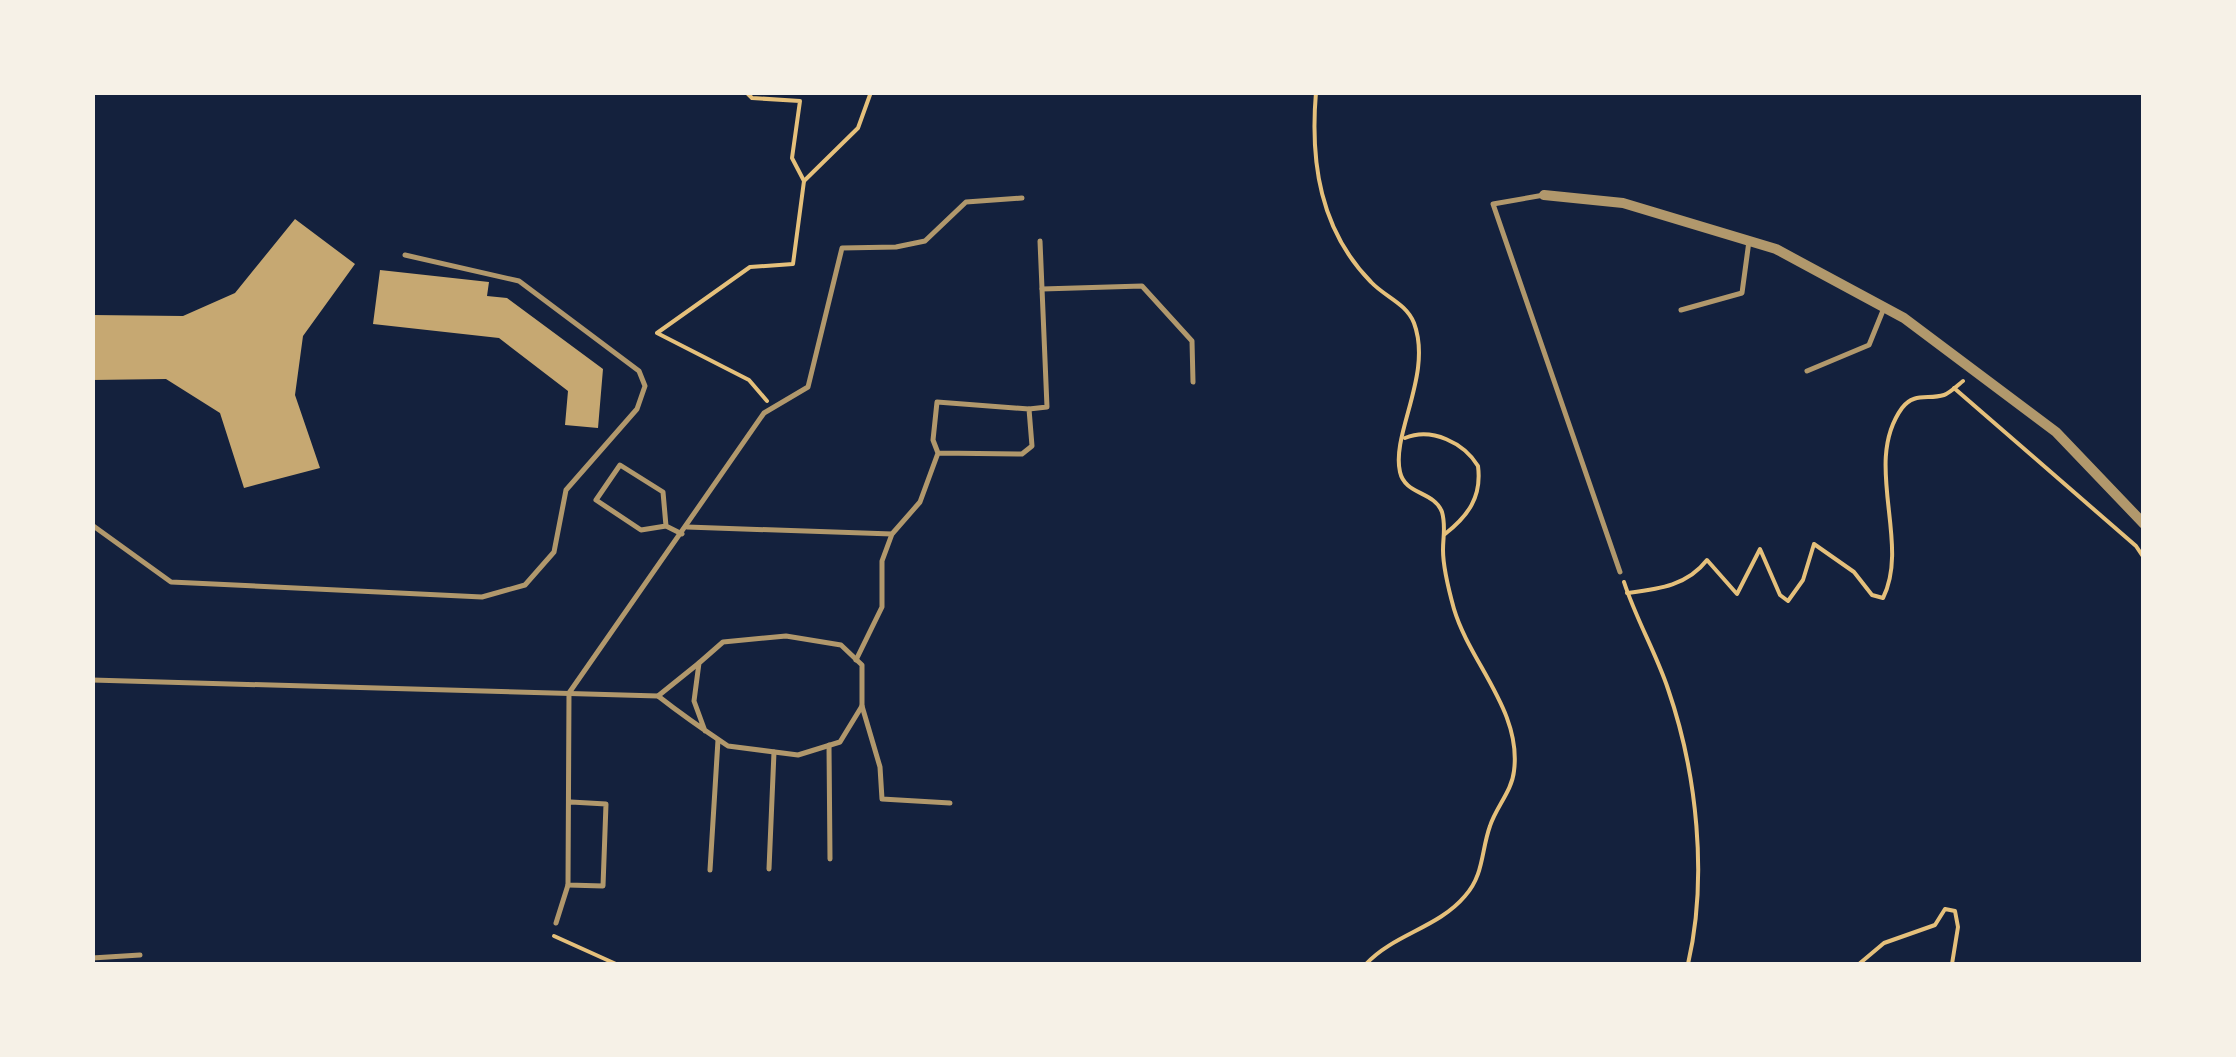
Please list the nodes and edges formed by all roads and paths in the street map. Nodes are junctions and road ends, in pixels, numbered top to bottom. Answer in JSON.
{"nodes":[{"id":1,"x":746,"y":92,"type":"edge"},
{"id":2,"x":871,"y":92,"type":"edge"},
{"id":3,"x":1316,"y":92,"type":"edge"},
{"id":4,"x":804,"y":181,"type":"junction"},
{"id":5,"x":1544,"y":196,"type":"joint"},
{"id":6,"x":1022,"y":198,"type":"dead end"},
{"id":7,"x":1040,"y":241,"type":"dead end"},
{"id":8,"x":1749,"y":241,"type":"junction"},
{"id":9,"x":404,"y":255,"type":"dead end"},
{"id":10,"x":1042,"y":288,"type":"junction"},
{"id":11,"x":1884,"y":307,"type":"junction"},
{"id":12,"x":1681,"y":310,"type":"dead end"},
{"id":13,"x":1807,"y":371,"type":"dead end"},
{"id":14,"x":1975,"y":371,"type":"junction"},
{"id":15,"x":1193,"y":382,"type":"dead end"},
{"id":16,"x":1954,"y":388,"type":"junction"},
{"id":17,"x":773,"y":408,"type":"junction"},
{"id":18,"x":1029,"y":409,"type":"junction"},
{"id":19,"x":1404,"y":439,"type":"junction"},
{"id":20,"x":938,"y":453,"type":"junction"},
{"id":21,"x":2144,"y":524,"type":"edge"},
{"id":22,"x":92,"y":525,"type":"edge"},
{"id":23,"x":666,"y":526,"type":"junction"},
{"id":24,"x":687,"y":527,"type":"junction"},
{"id":25,"x":682,"y":534,"type":"junction"},
{"id":26,"x":892,"y":534,"type":"junction"},
{"id":27,"x":1446,"y":534,"type":"junction"},
{"id":28,"x":2144,"y":558,"type":"edge"},
{"id":29,"x":1620,"y":572,"type":"dead end"},
{"id":30,"x":856,"y":660,"type":"junction"},
{"id":31,"x":700,"y":663,"type":"junction"},
{"id":32,"x":92,"y":680,"type":"edge"},
{"id":33,"x":569,"y":694,"type":"junction"},
{"id":34,"x":658,"y":696,"type":"junction"},
{"id":35,"x":862,"y":706,"type":"junction"},
{"id":36,"x":704,"y":730,"type":"junction"},
{"id":37,"x":718,"y":740,"type":"junction"},
{"id":38,"x":829,"y":745,"type":"junction"},
{"id":39,"x":774,"y":752,"type":"junction"},
{"id":40,"x":571,"y":802,"type":"junction"},
{"id":41,"x":950,"y":803,"type":"dead end"},
{"id":42,"x":830,"y":860,"type":"dead end"},
{"id":43,"x":768,"y":869,"type":"dead end"},
{"id":44,"x":710,"y":870,"type":"dead end"},
{"id":45,"x":568,"y":884,"type":"junction"},
{"id":46,"x":556,"y":922,"type":"joint"},
{"id":47,"x":140,"y":955,"type":"dead end"},
{"id":48,"x":92,"y":958,"type":"edge"},
{"id":49,"x":616,"y":964,"type":"edge"},
{"id":50,"x":1366,"y":964,"type":"edge"},
{"id":51,"x":1688,"y":964,"type":"edge"},
{"id":52,"x":1860,"y":964,"type":"edge"},
{"id":53,"x":1952,"y":964,"type":"edge"}],
"edges":[{"from":1,"to":4,"type":"path"},
{"from":2,"to":4,"type":"path"},
{"from":3,"to":19,"type":"path"},
{"from":4,"to":17,"type":"path"},
{"from":5,"to":8,"type":"street"},
{"from":5,"to":29,"type":"lane"},
{"from":6,"to":17,"type":"lane"},
{"from":7,"to":10,"type":"lane"},
{"from":8,"to":11,"type":"street"},
{"from":8,"to":12,"type":"lane"},
{"from":9,"to":22,"type":"lane"},
{"from":10,"to":15,"type":"lane"},
{"from":10,"to":18,"type":"lane"},
{"from":11,"to":13,"type":"lane"},
{"from":11,"to":14,"type":"street"},
{"from":14,"to":16,"type":"path"},
{"from":14,"to":21,"type":"street"},
{"from":16,"to":28,"type":"path"},
{"from":16,"to":51,"type":"path"},
{"from":17,"to":24,"type":"lane"},
{"from":18,"to":20,"type":"lane"},
{"from":18,"to":20,"type":"lane"},
{"from":19,"to":27,"type":"path"},
{"from":19,"to":27,"type":"path"},
{"from":20,"to":26,"type":"lane"},
{"from":23,"to":23,"type":"lane"},
{"from":23,"to":25,"type":"lane"},
{"from":24,"to":25,"type":"lane"},
{"from":24,"to":26,"type":"lane"},
{"from":25,"to":33,"type":"lane"},
{"from":26,"to":30,"type":"lane"},
{"from":27,"to":50,"type":"path"},
{"from":30,"to":31,"type":"lane"},
{"from":30,"to":35,"type":"lane"},
{"from":31,"to":34,"type":"lane"},
{"from":31,"to":36,"type":"lane"},
{"from":32,"to":33,"type":"lane"},
{"from":33,"to":34,"type":"lane"},
{"from":33,"to":40,"type":"lane"},
{"from":34,"to":36,"type":"lane"},
{"from":35,"to":38,"type":"lane"},
{"from":35,"to":41,"type":"lane"},
{"from":36,"to":37,"type":"lane"},
{"from":37,"to":39,"type":"lane"},
{"from":37,"to":44,"type":"lane"},
{"from":38,"to":39,"type":"lane"},
{"from":38,"to":42,"type":"lane"},
{"from":39,"to":43,"type":"lane"},
{"from":40,"to":45,"type":"lane"},
{"from":40,"to":45,"type":"lane"},
{"from":45,"to":46,"type":"lane"},
{"from":46,"to":49,"type":"path"},
{"from":47,"to":48,"type":"lane"},
{"from":52,"to":53,"type":"path"}]}
